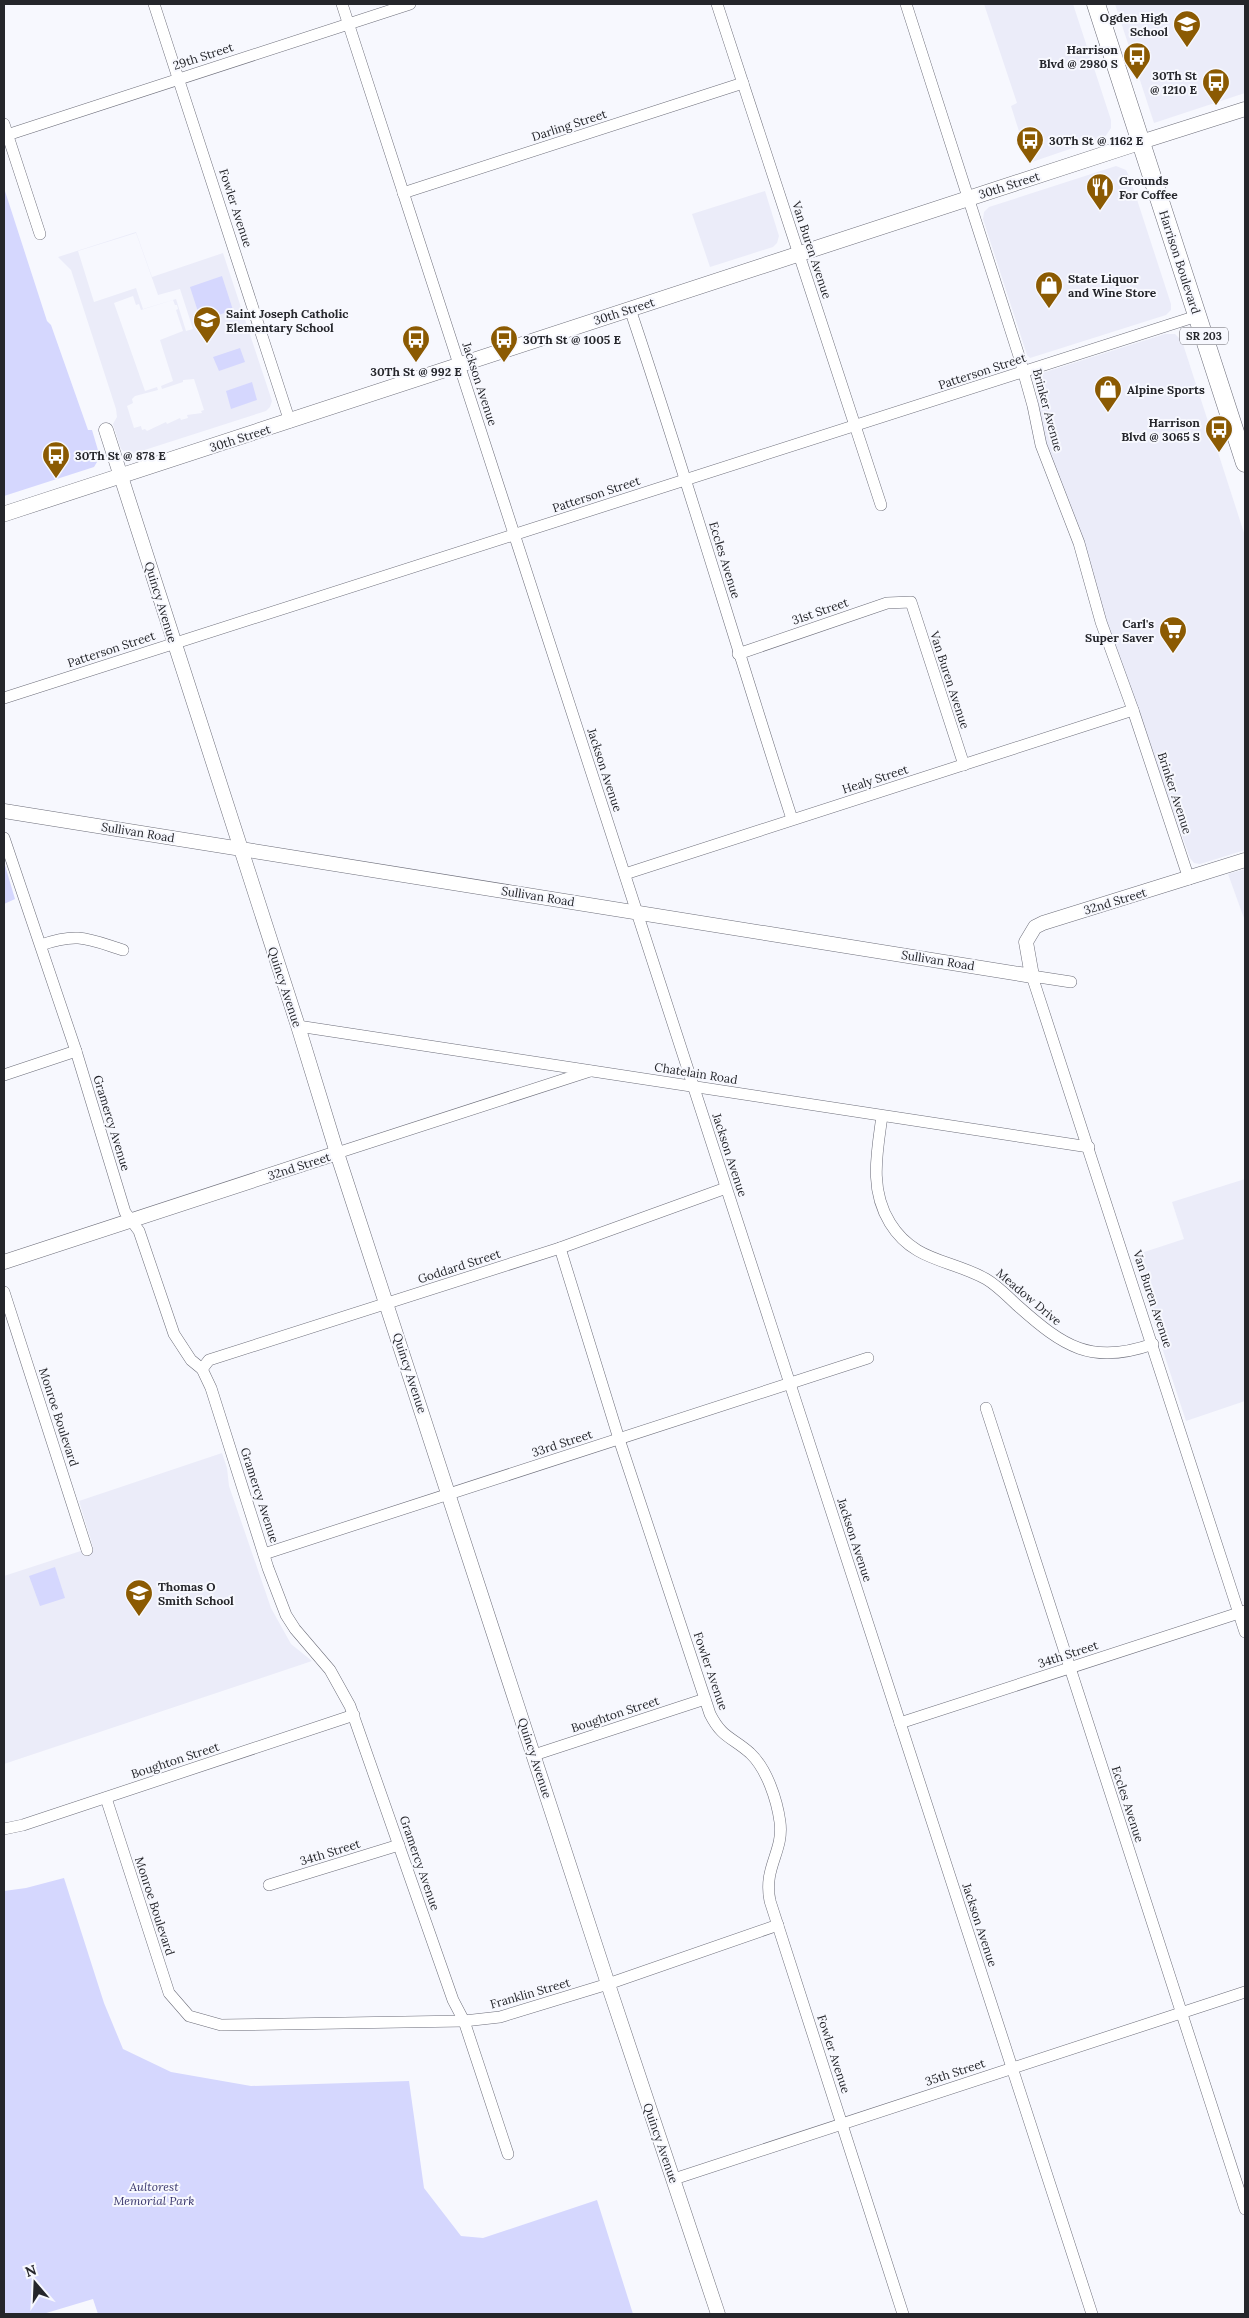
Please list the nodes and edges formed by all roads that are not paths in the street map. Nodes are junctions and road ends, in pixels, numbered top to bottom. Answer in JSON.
{"nodes":[{"id":1,"x":154,"y":4,"type":"edge"},
{"id":2,"x":342,"y":4,"type":"edge"},
{"id":3,"x":410,"y":4,"type":"edge"},
{"id":4,"x":717,"y":4,"type":"edge"},
{"id":5,"x":906,"y":4,"type":"edge"},
{"id":6,"x":1096,"y":4,"type":"edge"},
{"id":7,"x":348,"y":24,"type":"junction"},
{"id":8,"x":178,"y":79,"type":"junction"},
{"id":9,"x":743,"y":83,"type":"junction"},
{"id":10,"x":1245,"y":109,"type":"edge"},
{"id":11,"x":5,"y":131,"type":"edge"},
{"id":12,"x":1141,"y":142,"type":"junction"},
{"id":13,"x":403,"y":193,"type":"junction"},
{"id":14,"x":970,"y":197,"type":"junction"},
{"id":15,"x":40,"y":234,"type":"dead end"},
{"id":16,"x":800,"y":254,"type":"junction"},
{"id":17,"x":630,"y":309,"type":"junction"},
{"id":18,"x":1198,"y":316,"type":"junction"},
{"id":19,"x":459,"y":366,"type":"junction"},
{"id":20,"x":1024,"y":372,"type":"junction"},
{"id":21,"x":290,"y":422,"type":"junction"},
{"id":22,"x":855,"y":426,"type":"junction"},
{"id":23,"x":106,"y":430,"type":"dead end"},
{"id":24,"x":1245,"y":462,"type":"edge"},
{"id":25,"x":122,"y":477,"type":"junction"},
{"id":26,"x":686,"y":480,"type":"junction"},
{"id":27,"x":881,"y":505,"type":"dead end"},
{"id":28,"x":4,"y":514,"type":"edge"},
{"id":29,"x":514,"y":534,"type":"junction"},
{"id":30,"x":911,"y":602,"type":"joint"},
{"id":31,"x":174,"y":643,"type":"junction"},
{"id":32,"x":738,"y":654,"type":"junction"},
{"id":33,"x":4,"y":698,"type":"edge"},
{"id":34,"x":1133,"y":710,"type":"junction"},
{"id":35,"x":964,"y":765,"type":"junction"},
{"id":36,"x":4,"y":811,"type":"edge"},
{"id":37,"x":792,"y":819,"type":"junction"},
{"id":38,"x":4,"y":838,"type":"edge"},
{"id":39,"x":239,"y":848,"type":"junction"},
{"id":40,"x":1245,"y":860,"type":"edge"},
{"id":41,"x":624,"y":874,"type":"junction"},
{"id":42,"x":1189,"y":879,"type":"junction"},
{"id":43,"x":636,"y":911,"type":"junction"},
{"id":44,"x":41,"y":945,"type":"junction"},
{"id":45,"x":123,"y":950,"type":"dead end"},
{"id":46,"x":1032,"y":976,"type":"junction"},
{"id":47,"x":1071,"y":982,"type":"dead end"},
{"id":48,"x":298,"y":1026,"type":"junction"},
{"id":49,"x":76,"y":1051,"type":"junction"},
{"id":50,"x":594,"y":1070,"type":"junction"},
{"id":51,"x":4,"y":1075,"type":"edge"},
{"id":52,"x":694,"y":1087,"type":"junction"},
{"id":53,"x":882,"y":1116,"type":"junction"},
{"id":54,"x":1089,"y":1146,"type":"junction"},
{"id":55,"x":338,"y":1153,"type":"junction"},
{"id":56,"x":726,"y":1188,"type":"junction"},
{"id":57,"x":131,"y":1220,"type":"junction"},
{"id":58,"x":560,"y":1248,"type":"junction"},
{"id":59,"x":4,"y":1262,"type":"edge"},
{"id":60,"x":4,"y":1292,"type":"edge"},
{"id":61,"x":388,"y":1304,"type":"junction"},
{"id":62,"x":1153,"y":1344,"type":"junction"},
{"id":63,"x":868,"y":1358,"type":"dead end"},
{"id":64,"x":202,"y":1369,"type":"junction"},
{"id":65,"x":790,"y":1383,"type":"junction"},
{"id":66,"x":986,"y":1408,"type":"dead end"},
{"id":67,"x":619,"y":1439,"type":"junction"},
{"id":68,"x":450,"y":1494,"type":"junction"},
{"id":69,"x":87,"y":1550,"type":"dead end"},
{"id":70,"x":264,"y":1554,"type":"junction"},
{"id":71,"x":1242,"y":1612,"type":"edge"},
{"id":72,"x":1245,"y":1632,"type":"edge"},
{"id":73,"x":1069,"y":1668,"type":"junction"},
{"id":74,"x":705,"y":1699,"type":"junction"},
{"id":75,"x":354,"y":1716,"type":"junction"},
{"id":76,"x":900,"y":1723,"type":"junction"},
{"id":77,"x":534,"y":1755,"type":"junction"},
{"id":78,"x":106,"y":1798,"type":"junction"},
{"id":79,"x":4,"y":1828,"type":"edge"},
{"id":80,"x":399,"y":1845,"type":"junction"},
{"id":81,"x":269,"y":1885,"type":"dead end"},
{"id":82,"x":778,"y":1925,"type":"junction"},
{"id":83,"x":608,"y":1984,"type":"junction"},
{"id":84,"x":1245,"y":1992,"type":"edge"},
{"id":85,"x":1182,"y":2012,"type":"junction"},
{"id":86,"x":189,"y":2016,"type":"joint"},
{"id":87,"x":464,"y":2021,"type":"junction"},
{"id":88,"x":1012,"y":2068,"type":"junction"},
{"id":89,"x":842,"y":2123,"type":"junction"},
{"id":90,"x":508,"y":2154,"type":"dead end"},
{"id":91,"x":674,"y":2179,"type":"junction"},
{"id":92,"x":1245,"y":2209,"type":"edge"},
{"id":93,"x":718,"y":2314,"type":"edge"},
{"id":94,"x":904,"y":2314,"type":"edge"},
{"id":95,"x":1092,"y":2314,"type":"edge"}],
"edges":[{"from":1,"to":8,"type":"street","name":"Fowler Avenue"},
{"from":2,"to":7,"type":"street","name":"Jackson Avenue"},
{"from":3,"to":7,"type":"street","name":"29th Street"},
{"from":4,"to":9,"type":"street","name":"Van Buren Avenue"},
{"from":5,"to":14,"type":"street","name":"Brinker Avenue"},
{"from":6,"to":12,"type":"main road","name":"Harrison Boulevard","number":"SR 203"},
{"from":7,"to":8,"type":"street","name":"29th Street"},
{"from":7,"to":13,"type":"street","name":"Jackson Avenue"},
{"from":8,"to":11,"type":"street","name":"29th Street"},
{"from":8,"to":21,"type":"street","name":"Fowler Avenue"},
{"from":9,"to":13,"type":"street","name":"Darling Street"},
{"from":9,"to":16,"type":"street","name":"Van Buren Avenue"},
{"from":10,"to":12,"type":"street","name":"30th Street"},
{"from":11,"to":15,"type":"street"},
{"from":12,"to":14,"type":"main road","name":"30th Street"},
{"from":12,"to":18,"type":"main road","name":"Harrison Boulevard","number":"SR 203"},
{"from":13,"to":19,"type":"street","name":"Jackson Avenue"},
{"from":14,"to":16,"type":"main road","name":"30th Street"},
{"from":14,"to":20,"type":"street","name":"Brinker Avenue"},
{"from":16,"to":17,"type":"main road","name":"30th Street"},
{"from":16,"to":22,"type":"street","name":"Van Buren Avenue"},
{"from":17,"to":19,"type":"main road","name":"30th Street"},
{"from":17,"to":26,"type":"street","name":"Eccles Avenue"},
{"from":18,"to":20,"type":"street","name":"Patterson Street"},
{"from":18,"to":24,"type":"main road","name":"Harrison Boulevard","number":"SR 203"},
{"from":19,"to":21,"type":"main road","name":"30th Street"},
{"from":19,"to":29,"type":"street","name":"Jackson Avenue"},
{"from":20,"to":22,"type":"street","name":"Patterson Street"},
{"from":20,"to":34,"type":"street","name":"Brinker Avenue"},
{"from":21,"to":25,"type":"main road","name":"30th Street"},
{"from":22,"to":26,"type":"street","name":"Patterson Street"},
{"from":22,"to":27,"type":"street","name":"Van Buren Avenue"},
{"from":23,"to":25,"type":"street","name":"Quincy Avenue"},
{"from":25,"to":28,"type":"main road","name":"30th Street"},
{"from":25,"to":31,"type":"street","name":"Quincy Avenue"},
{"from":26,"to":29,"type":"street","name":"Patterson Street"},
{"from":26,"to":32,"type":"street","name":"Eccles Avenue"},
{"from":29,"to":31,"type":"street","name":"Patterson Street"},
{"from":29,"to":41,"type":"street","name":"Jackson Avenue"},
{"from":30,"to":32,"type":"street","name":"31st Street"},
{"from":30,"to":35,"type":"street","name":"Van Buren Avenue"},
{"from":31,"to":33,"type":"street","name":"Patterson Street"},
{"from":31,"to":39,"type":"street","name":"Quincy Avenue"},
{"from":32,"to":37,"type":"street","name":"Eccles Avenue"},
{"from":34,"to":35,"type":"street","name":"Healy Street"},
{"from":34,"to":42,"type":"street","name":"Brinker Avenue"},
{"from":35,"to":37,"type":"street","name":"Healy Street"},
{"from":36,"to":39,"type":"street","name":"Sullivan Road"},
{"from":37,"to":41,"type":"street","name":"Healy Street"},
{"from":38,"to":44,"type":"street","name":"Gramercy Avenue"},
{"from":39,"to":43,"type":"street","name":"Sullivan Road"},
{"from":39,"to":48,"type":"street","name":"Quincy Avenue"},
{"from":40,"to":42,"type":"street","name":"32nd Street"},
{"from":41,"to":43,"type":"street","name":"Jackson Avenue"},
{"from":42,"to":46,"type":"street","name":"32nd Street"},
{"from":43,"to":46,"type":"street","name":"Sullivan Road"},
{"from":43,"to":52,"type":"street","name":"Jackson Avenue"},
{"from":44,"to":45,"type":"street"},
{"from":44,"to":49,"type":"street","name":"Gramercy Avenue"},
{"from":46,"to":47,"type":"street","name":"Sullivan Road"},
{"from":46,"to":54,"type":"street","name":"Van Buren Avenue"},
{"from":48,"to":50,"type":"street","name":"Chatelain Road"},
{"from":48,"to":55,"type":"street","name":"Quincy Avenue"},
{"from":49,"to":51,"type":"street"},
{"from":49,"to":57,"type":"street","name":"Gramercy Avenue"},
{"from":50,"to":52,"type":"street","name":"Chatelain Road"},
{"from":50,"to":55,"type":"street","name":"32nd Street"},
{"from":52,"to":53,"type":"street","name":"Chatelain Road"},
{"from":52,"to":56,"type":"street","name":"Jackson Avenue"},
{"from":53,"to":54,"type":"street","name":"Chatelain Road"},
{"from":53,"to":62,"type":"street","name":"Meadow Drive"},
{"from":54,"to":62,"type":"street","name":"Van Buren Avenue"},
{"from":55,"to":57,"type":"street","name":"32nd Street"},
{"from":55,"to":61,"type":"street","name":"Quincy Avenue"},
{"from":56,"to":58,"type":"street","name":"Goddard Street"},
{"from":56,"to":65,"type":"street","name":"Jackson Avenue"},
{"from":57,"to":59,"type":"street","name":"32nd Street"},
{"from":57,"to":64,"type":"street","name":"Gramercy Avenue"},
{"from":58,"to":61,"type":"street","name":"Goddard Street"},
{"from":58,"to":67,"type":"street","name":"Fowler Avenue"},
{"from":60,"to":69,"type":"street","name":"Monroe Boulevard"},
{"from":61,"to":64,"type":"street","name":"Goddard Street"},
{"from":61,"to":68,"type":"street","name":"Quincy Avenue"},
{"from":62,"to":71,"type":"street","name":"Van Buren Avenue"},
{"from":63,"to":65,"type":"street","name":"33rd Street"},
{"from":64,"to":70,"type":"street","name":"Gramercy Avenue"},
{"from":65,"to":67,"type":"street","name":"33rd Street"},
{"from":65,"to":76,"type":"street","name":"Jackson Avenue"},
{"from":66,"to":73,"type":"street","name":"Eccles Avenue"},
{"from":67,"to":68,"type":"street","name":"33rd Street"},
{"from":67,"to":74,"type":"street","name":"Fowler Avenue"},
{"from":68,"to":70,"type":"street","name":"33rd Street"},
{"from":68,"to":77,"type":"street","name":"Quincy Avenue"},
{"from":70,"to":75,"type":"street","name":"Gramercy Avenue"},
{"from":71,"to":72,"type":"street","name":"Van Buren Avenue"},
{"from":71,"to":73,"type":"street","name":"34th Street"},
{"from":73,"to":76,"type":"street","name":"34th Street"},
{"from":73,"to":85,"type":"street","name":"Eccles Avenue"},
{"from":74,"to":77,"type":"street","name":"Boughton Street"},
{"from":74,"to":82,"type":"street","name":"Fowler Avenue"},
{"from":75,"to":78,"type":"street","name":"Boughton Street"},
{"from":75,"to":80,"type":"street","name":"Gramercy Avenue"},
{"from":76,"to":88,"type":"street","name":"Jackson Avenue"},
{"from":77,"to":83,"type":"street","name":"Quincy Avenue"},
{"from":78,"to":79,"type":"street","name":"Boughton Street"},
{"from":78,"to":86,"type":"street","name":"Monroe Boulevard"},
{"from":80,"to":81,"type":"street","name":"34th Street"},
{"from":80,"to":87,"type":"street","name":"Gramercy Avenue"},
{"from":82,"to":83,"type":"street","name":"Franklin Street"},
{"from":82,"to":89,"type":"street","name":"Fowler Avenue"},
{"from":83,"to":87,"type":"street","name":"Franklin Street"},
{"from":83,"to":91,"type":"street","name":"Quincy Avenue"},
{"from":84,"to":85,"type":"street","name":"35th Street"},
{"from":85,"to":88,"type":"street","name":"35th Street"},
{"from":85,"to":92,"type":"street","name":"Eccles Avenue"},
{"from":86,"to":87,"type":"street","name":"Franklin Street"},
{"from":87,"to":90,"type":"street","name":"Gramercy Avenue"},
{"from":88,"to":89,"type":"street","name":"35th Street"},
{"from":88,"to":95,"type":"street","name":"Jackson Avenue"},
{"from":89,"to":91,"type":"street","name":"35th Street"},
{"from":89,"to":94,"type":"street","name":"Fowler Avenue"},
{"from":91,"to":93,"type":"street","name":"Quincy Avenue"}]}
